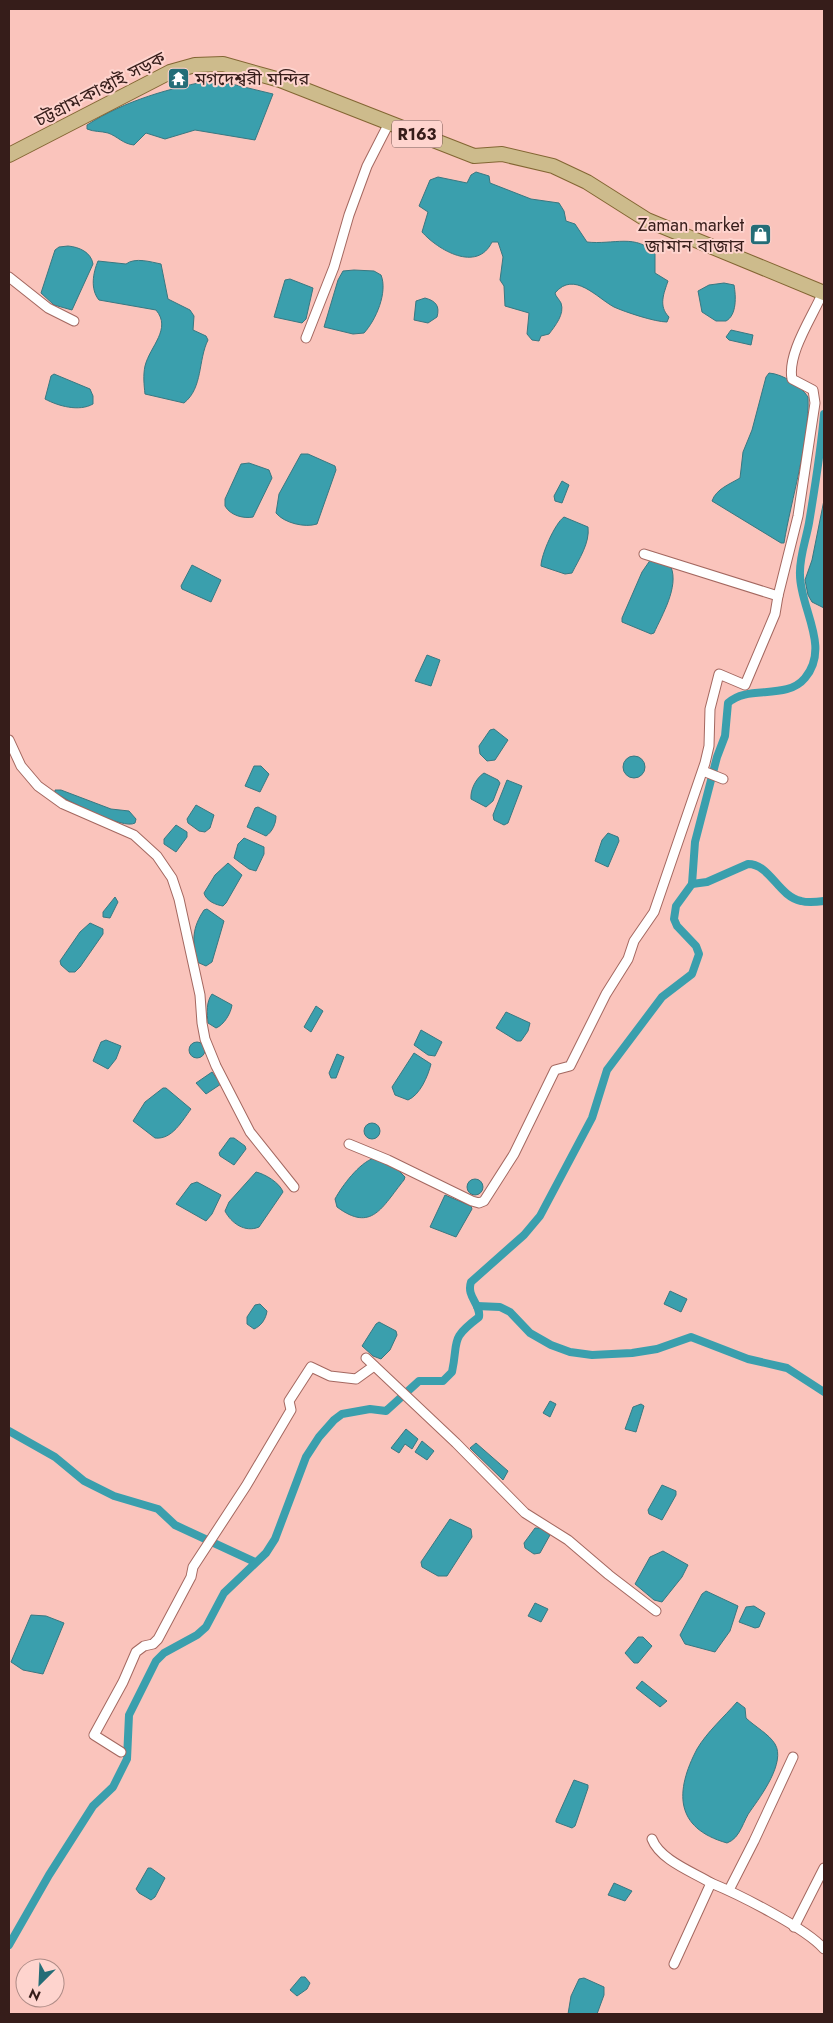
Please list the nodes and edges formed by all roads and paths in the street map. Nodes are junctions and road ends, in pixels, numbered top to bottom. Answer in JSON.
{"nodes":[{"id":1,"x":389,"y":123,"type":"junction"},
{"id":2,"x":9,"y":156,"type":"edge"},
{"id":3,"x":9,"y":277,"type":"edge"},
{"id":4,"x":824,"y":292,"type":"edge"},
{"id":5,"x":74,"y":321,"type":"dead end"},
{"id":6,"x":306,"y":338,"type":"dead end"},
{"id":7,"x":644,"y":554,"type":"dead end"},
{"id":8,"x":778,"y":596,"type":"junction"},
{"id":9,"x":9,"y":740,"type":"edge"},
{"id":10,"x":703,"y":771,"type":"junction"},
{"id":11,"x":723,"y":779,"type":"dead end"},
{"id":12,"x":349,"y":1144,"type":"dead end"},
{"id":13,"x":294,"y":1187,"type":"dead end"},
{"id":14,"x":366,"y":1358,"type":"dead end"},
{"id":15,"x":374,"y":1366,"type":"junction"},
{"id":16,"x":656,"y":1610,"type":"dead end"},
{"id":17,"x":121,"y":1752,"type":"dead end"},
{"id":18,"x":793,"y":1757,"type":"dead end"},
{"id":19,"x":652,"y":1840,"type":"dead end"},
{"id":20,"x":824,"y":1868,"type":"edge"},
{"id":21,"x":711,"y":1883,"type":"junction"},
{"id":22,"x":729,"y":1890,"type":"junction"},
{"id":23,"x":794,"y":1927,"type":"junction"},
{"id":24,"x":824,"y":1949,"type":"edge"},
{"id":25,"x":674,"y":1964,"type":"dead end"}],
"edges":[{"from":1,"to":2,"type":"main road","name":"চট্টগ্রাম-কাপ্তাই সড়ক","number":"R163"},
{"from":1,"to":4,"type":"main road","name":"চট্টগ্রাম-কাপ্তাই সড়ক","number":"R163"},
{"from":1,"to":6,"type":"street"},
{"from":3,"to":5,"type":"street"},
{"from":4,"to":8,"type":"street"},
{"from":7,"to":8,"type":"street"},
{"from":8,"to":10,"type":"street"},
{"from":9,"to":13,"type":"street"},
{"from":10,"to":11,"type":"street"},
{"from":10,"to":12,"type":"street"},
{"from":14,"to":15,"type":"street"},
{"from":15,"to":16,"type":"street"},
{"from":15,"to":17,"type":"street"},
{"from":18,"to":22,"type":"street"},
{"from":19,"to":21,"type":"street"},
{"from":20,"to":23,"type":"street"},
{"from":21,"to":22,"type":"street"},
{"from":21,"to":25,"type":"street"},
{"from":22,"to":23,"type":"street"},
{"from":23,"to":24,"type":"street"}]}
